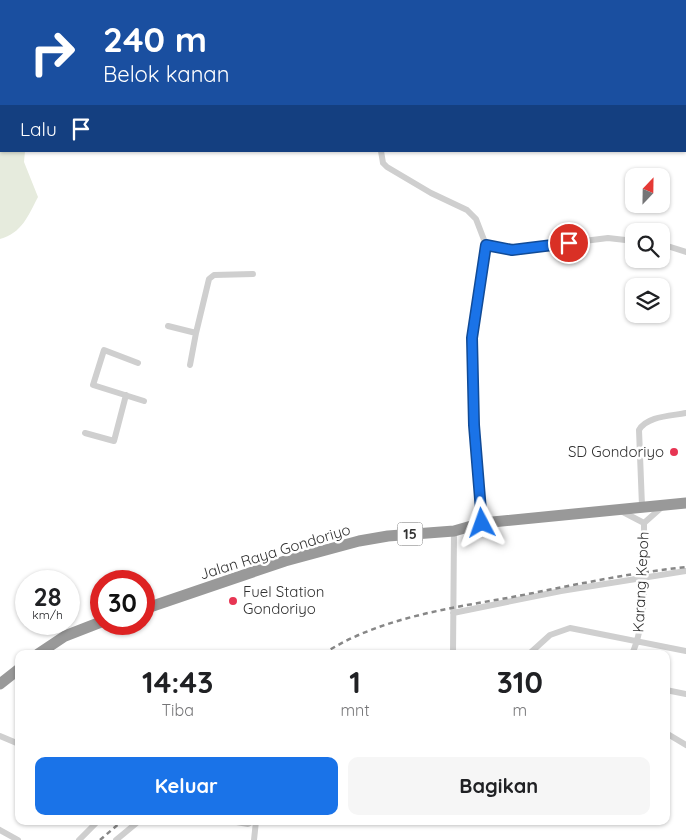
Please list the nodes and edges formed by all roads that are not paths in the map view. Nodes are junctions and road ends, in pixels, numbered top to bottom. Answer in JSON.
{"nodes":[{"id":1,"x":381,"y":152,"type":"edge"},
{"id":2,"x":625,"y":240,"type":"edge"},
{"id":3,"x":486,"y":245,"type":"junction"},
{"id":4,"x":670,"y":247,"type":"edge"},
{"id":5,"x":686,"y":252,"type":"edge"},
{"id":6,"x":253,"y":274,"type":"dead end"},
{"id":7,"x":168,"y":326,"type":"dead end"},
{"id":8,"x":196,"y":332,"type":"junction"},
{"id":9,"x":138,"y":363,"type":"dead end"},
{"id":10,"x":190,"y":365,"type":"dead end"},
{"id":11,"x":126,"y":395,"type":"junction"},
{"id":12,"x":144,"y":401,"type":"dead end"},
{"id":13,"x":686,"y":413,"type":"edge"},
{"id":14,"x":85,"y":432,"type":"dead end"},
{"id":15,"x":686,"y":503,"type":"edge"},
{"id":16,"x":665,"y":505,"type":"junction"},
{"id":17,"x":642,"y":506,"type":"junction"},
{"id":18,"x":617,"y":509,"type":"junction"},
{"id":19,"x":482,"y":523,"type":"junction"},
{"id":20,"x":644,"y":523,"type":"junction"},
{"id":21,"x":454,"y":531,"type":"junction"},
{"id":22,"x":686,"y":571,"type":"edge"},
{"id":23,"x":644,"y":576,"type":"junction"},
{"id":24,"x":155,"y":605,"type":"edge"},
{"id":25,"x":453,"y":613,"type":"junction"},
{"id":26,"x":90,"y":626,"type":"edge"},
{"id":27,"x":638,"y":640,"type":"junction"},
{"id":28,"x":47,"y":650,"type":"edge"},
{"id":29,"x":453,"y":650,"type":"edge"},
{"id":30,"x":533,"y":650,"type":"edge"},
{"id":31,"x":634,"y":650,"type":"edge"},
{"id":32,"x":686,"y":651,"type":"edge"},
{"id":33,"x":15,"y":672,"type":"edge"},
{"id":34,"x":0,"y":684,"type":"edge"},
{"id":35,"x":670,"y":691,"type":"edge"},
{"id":36,"x":686,"y":694,"type":"edge"},
{"id":37,"x":670,"y":735,"type":"edge"},
{"id":38,"x":0,"y":736,"type":"edge"},
{"id":39,"x":15,"y":742,"type":"edge"},
{"id":40,"x":686,"y":745,"type":"edge"},
{"id":41,"x":94,"y":825,"type":"edge"},
{"id":42,"x":134,"y":825,"type":"edge"},
{"id":43,"x":254,"y":825,"type":"edge"},
{"id":44,"x":0,"y":830,"type":"edge"},
{"id":45,"x":18,"y":840,"type":"edge"},
{"id":46,"x":79,"y":840,"type":"edge"},
{"id":47,"x":116,"y":840,"type":"edge"},
{"id":48,"x":254,"y":840,"type":"edge"}],
"edges":[{"from":1,"to":3,"type":"street"},
{"from":2,"to":3,"type":"street"},
{"from":3,"to":19,"type":"street"},
{"from":4,"to":5,"type":"street"},
{"from":6,"to":8,"type":"street"},
{"from":7,"to":8,"type":"street"},
{"from":8,"to":10,"type":"street"},
{"from":9,"to":11,"type":"street"},
{"from":11,"to":12,"type":"street"},
{"from":11,"to":14,"type":"street"},
{"from":13,"to":17,"type":"street"},
{"from":15,"to":16,"type":"highway","name":"Jalan Raya Gondoriyo","number":"15"},
{"from":16,"to":17,"type":"highway","name":"Jalan Raya Gondoriyo","number":"15"},
{"from":16,"to":20,"type":"street"},
{"from":17,"to":18,"type":"highway","name":"Jalan Raya Gondoriyo","number":"15"},
{"from":18,"to":19,"type":"highway","name":"Jalan Raya Gondoriyo","number":"15"},
{"from":18,"to":20,"type":"street"},
{"from":19,"to":21,"type":"highway","name":"Jalan Raya Gondoriyo","number":"15"},
{"from":20,"to":23,"type":"street","name":"Karang Kepoh"},
{"from":21,"to":24,"type":"highway","name":"Jalan Raya Gondoriyo","number":"15"},
{"from":21,"to":25,"type":"street"},
{"from":22,"to":23,"type":"street"},
{"from":23,"to":25,"type":"street"},
{"from":23,"to":27,"type":"street","name":"Karang Kepoh"},
{"from":25,"to":29,"type":"street"},
{"from":26,"to":28,"type":"highway"},
{"from":27,"to":30,"type":"street","name":"Karang Kepoh"},
{"from":27,"to":31,"type":"street"},
{"from":27,"to":32,"type":"street","name":"Karang Kepoh"},
{"from":33,"to":34,"type":"highway"},
{"from":35,"to":36,"type":"street"},
{"from":37,"to":40,"type":"street"},
{"from":38,"to":39,"type":"street"},
{"from":41,"to":46,"type":"street"},
{"from":42,"to":47,"type":"street"},
{"from":43,"to":48,"type":"street"},
{"from":44,"to":45,"type":"street"}]}
